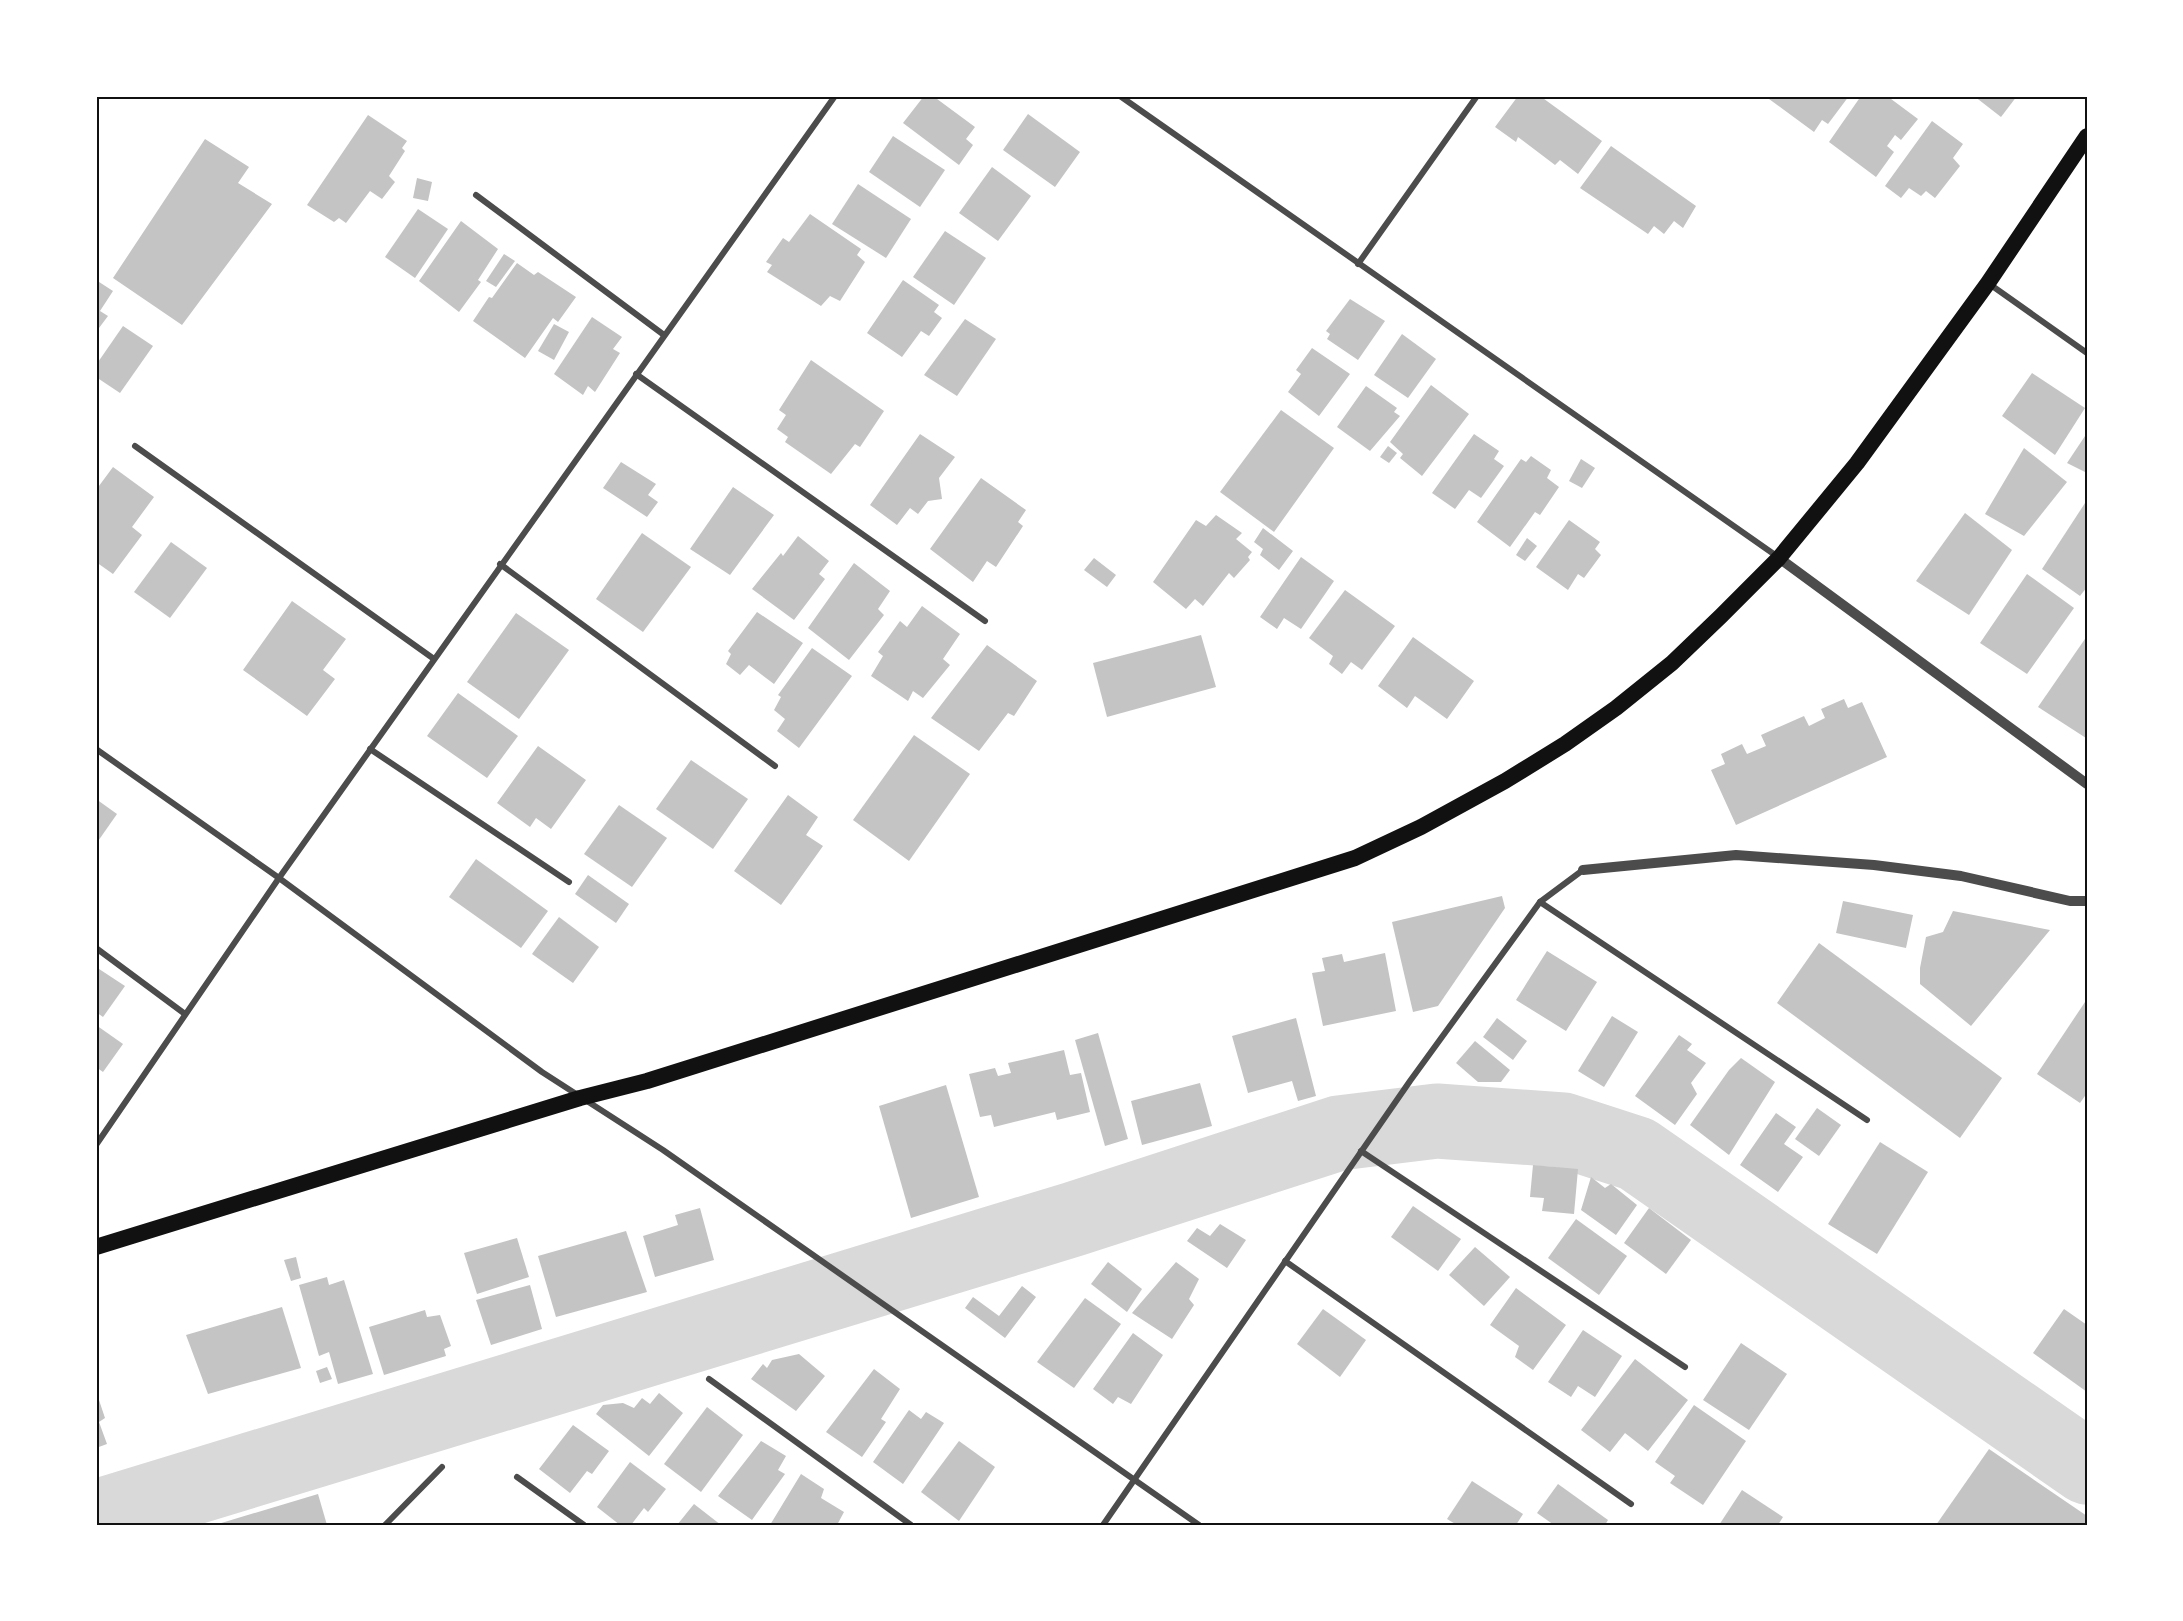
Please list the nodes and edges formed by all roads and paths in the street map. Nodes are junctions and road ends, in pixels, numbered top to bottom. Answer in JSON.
{"nodes":[{"id":1,"x":835,"y":96,"type":"edge"},
{"id":2,"x":1120,"y":96,"type":"edge"},
{"id":3,"x":1476,"y":96,"type":"edge"},
{"id":4,"x":2087,"y":136,"type":"edge"},
{"id":5,"x":476,"y":195,"type":"dead end"},
{"id":6,"x":1358,"y":264,"type":"junction"},
{"id":7,"x":1988,"y":283,"type":"junction"},
{"id":8,"x":664,"y":335,"type":"junction"},
{"id":9,"x":2087,"y":353,"type":"edge"},
{"id":10,"x":636,"y":374,"type":"junction"},
{"id":11,"x":135,"y":446,"type":"dead end"},
{"id":12,"x":1779,"y":558,"type":"junction"},
{"id":13,"x":500,"y":564,"type":"junction"},
{"id":14,"x":985,"y":621,"type":"dead end"},
{"id":15,"x":434,"y":659,"type":"junction"},
{"id":16,"x":96,"y":749,"type":"edge"},
{"id":17,"x":370,"y":749,"type":"junction"},
{"id":18,"x":775,"y":766,"type":"dead end"},
{"id":19,"x":2087,"y":784,"type":"edge"},
{"id":20,"x":1583,"y":870,"type":"joint"},
{"id":21,"x":279,"y":878,"type":"junction"},
{"id":22,"x":569,"y":882,"type":"dead end"},
{"id":23,"x":2087,"y":901,"type":"edge"},
{"id":24,"x":1540,"y":902,"type":"junction"},
{"id":25,"x":96,"y":948,"type":"edge"},
{"id":26,"x":185,"y":1014,"type":"junction"},
{"id":27,"x":580,"y":1098,"type":"junction"},
{"id":28,"x":1867,"y":1120,"type":"dead end"},
{"id":29,"x":96,"y":1145,"type":"edge"},
{"id":30,"x":1361,"y":1151,"type":"junction"},
{"id":31,"x":96,"y":1247,"type":"edge"},
{"id":32,"x":1285,"y":1262,"type":"junction"},
{"id":33,"x":1685,"y":1366,"type":"dead end"},
{"id":34,"x":710,"y":1380,"type":"dead end"},
{"id":35,"x":442,"y":1467,"type":"dead end"},
{"id":36,"x":518,"y":1477,"type":"dead end"},
{"id":37,"x":1136,"y":1480,"type":"junction"},
{"id":38,"x":1631,"y":1504,"type":"dead end"},
{"id":39,"x":385,"y":1525,"type":"edge"},
{"id":40,"x":584,"y":1525,"type":"edge"},
{"id":41,"x":911,"y":1525,"type":"edge"},
{"id":42,"x":1103,"y":1525,"type":"edge"},
{"id":43,"x":1199,"y":1525,"type":"edge"}],
"edges":[{"from":1,"to":8,"type":"street"},
{"from":2,"to":6,"type":"street"},
{"from":3,"to":6,"type":"street"},
{"from":4,"to":7,"type":"highway"},
{"from":5,"to":8,"type":"street"},
{"from":6,"to":12,"type":"street"},
{"from":7,"to":9,"type":"street"},
{"from":7,"to":12,"type":"highway"},
{"from":8,"to":10,"type":"street"},
{"from":10,"to":13,"type":"street"},
{"from":10,"to":14,"type":"street"},
{"from":11,"to":15,"type":"street"},
{"from":12,"to":19,"type":"street"},
{"from":12,"to":27,"type":"highway"},
{"from":13,"to":15,"type":"street"},
{"from":13,"to":18,"type":"street"},
{"from":15,"to":17,"type":"street"},
{"from":16,"to":21,"type":"street"},
{"from":17,"to":21,"type":"street"},
{"from":17,"to":22,"type":"street"},
{"from":20,"to":23,"type":"street"},
{"from":20,"to":24,"type":"street"},
{"from":21,"to":26,"type":"street"},
{"from":21,"to":27,"type":"street"},
{"from":24,"to":28,"type":"street"},
{"from":24,"to":30,"type":"street"},
{"from":25,"to":26,"type":"street"},
{"from":26,"to":29,"type":"street"},
{"from":27,"to":31,"type":"highway"},
{"from":27,"to":37,"type":"street"},
{"from":30,"to":32,"type":"street"},
{"from":30,"to":33,"type":"street"},
{"from":32,"to":37,"type":"street"},
{"from":32,"to":38,"type":"street"},
{"from":34,"to":41,"type":"street"},
{"from":35,"to":39,"type":"street"},
{"from":36,"to":40,"type":"street"},
{"from":37,"to":42,"type":"street"},
{"from":37,"to":43,"type":"street"}]}
